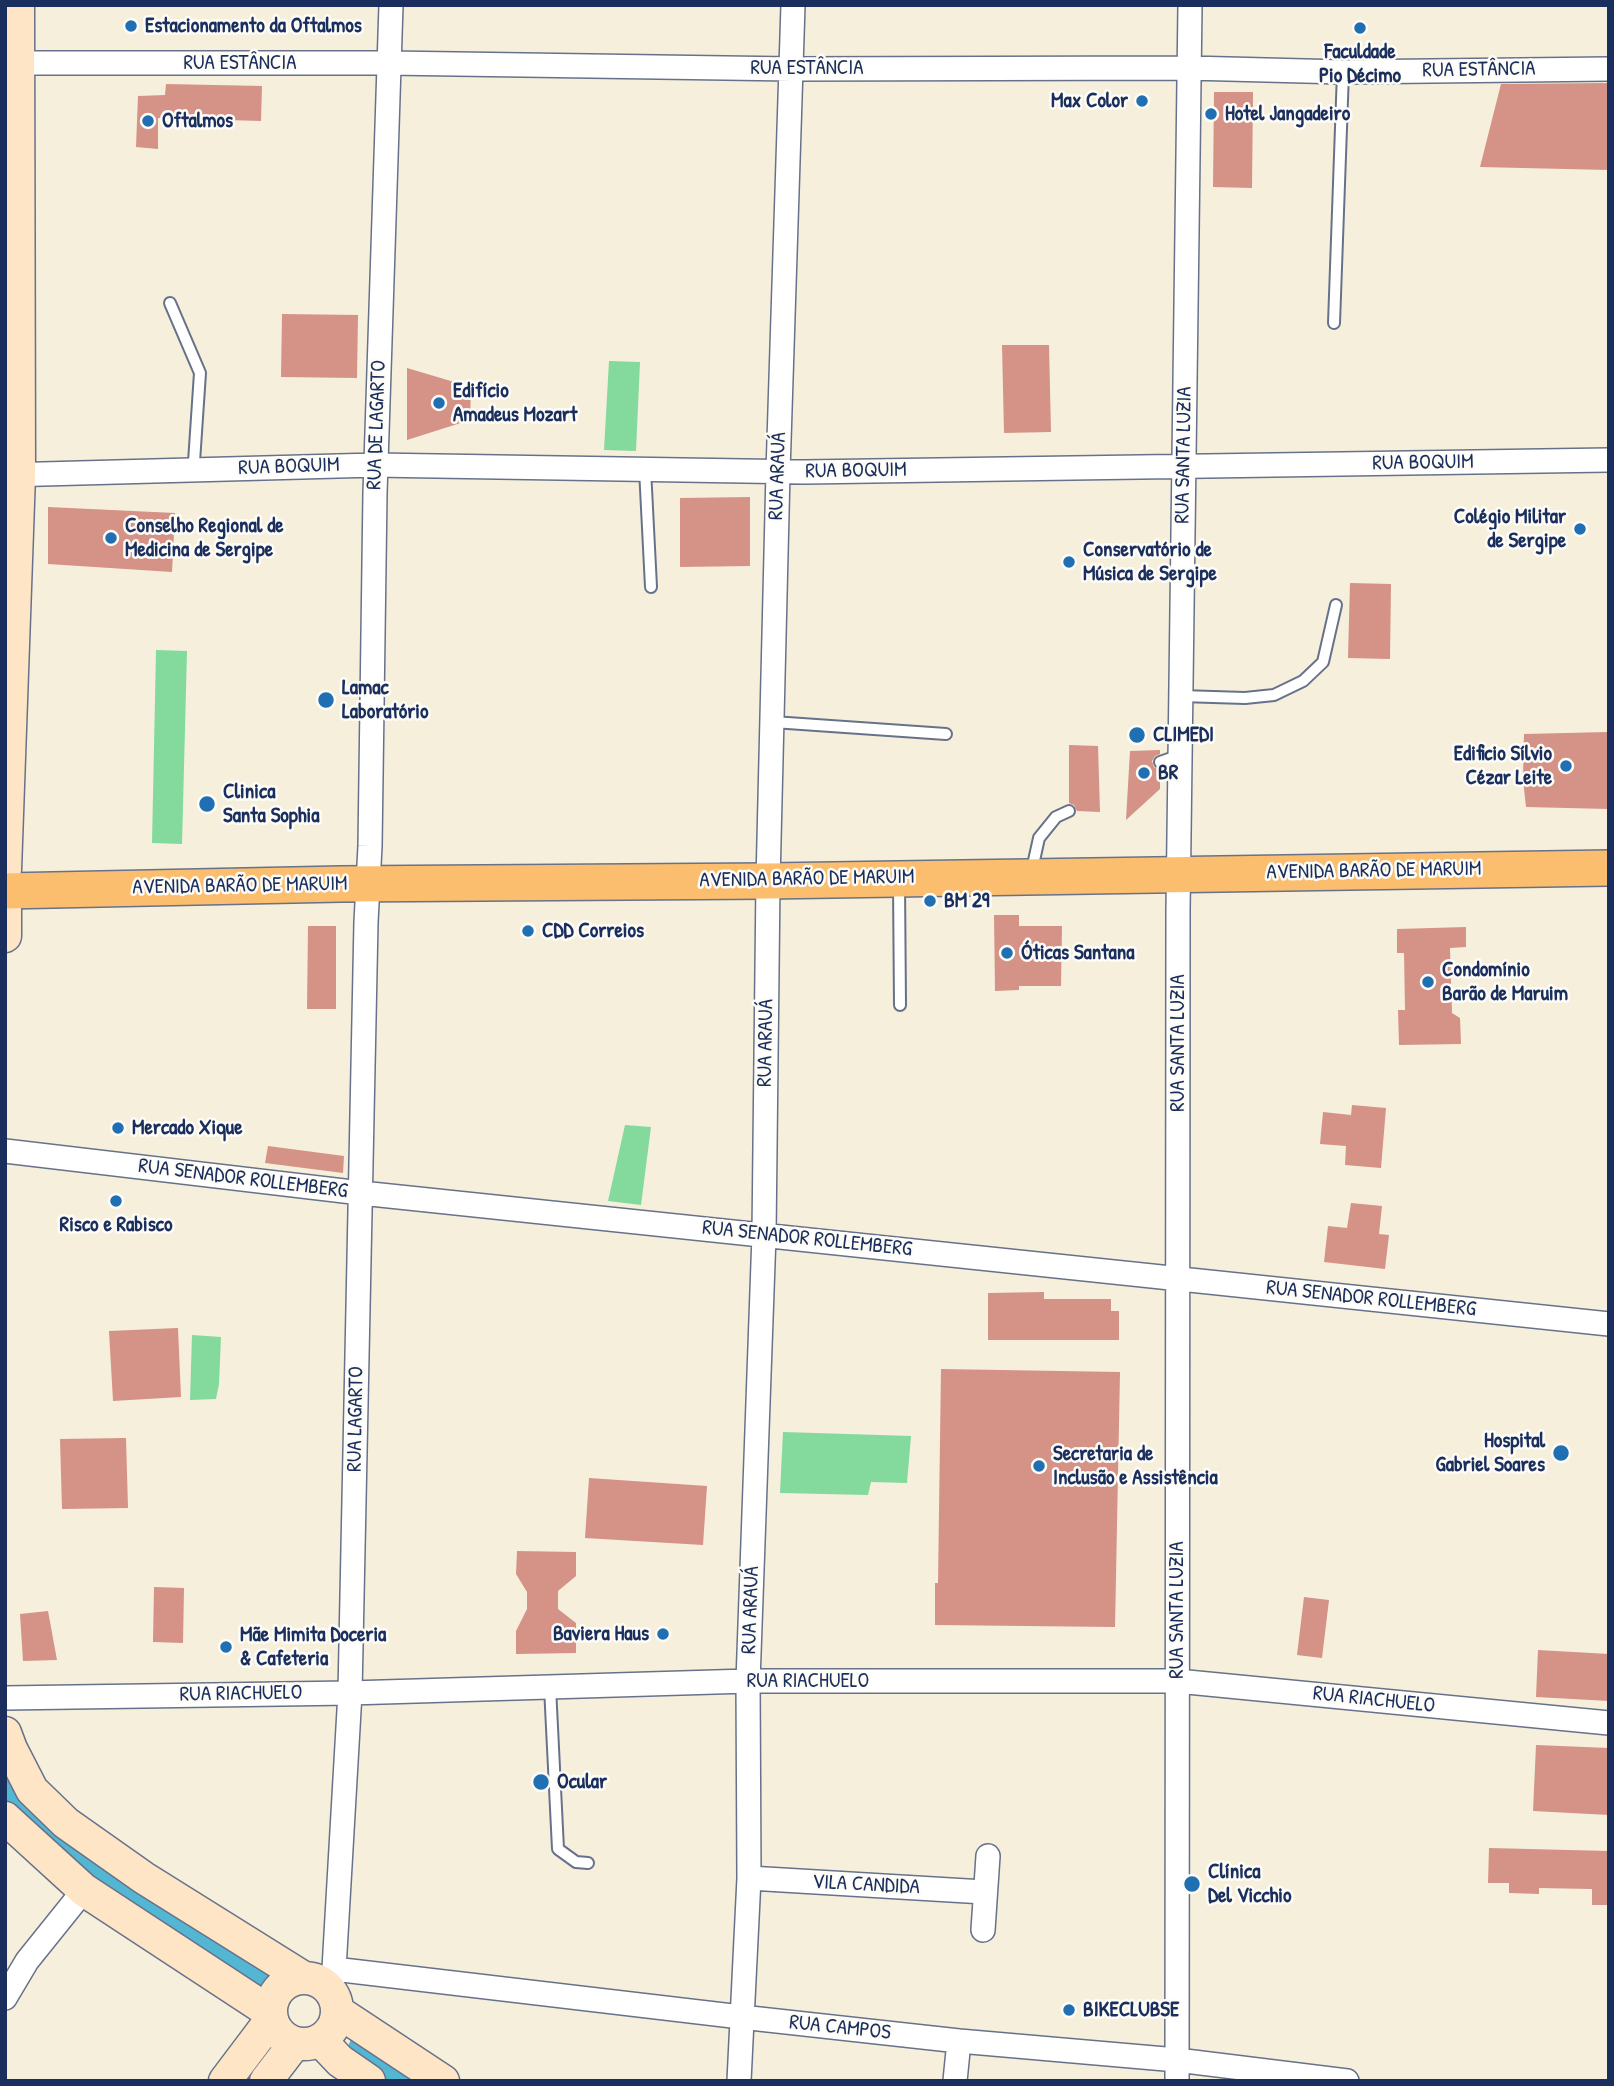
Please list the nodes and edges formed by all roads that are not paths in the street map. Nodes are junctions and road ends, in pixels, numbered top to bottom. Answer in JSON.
{"nodes":[{"id":1,"x":18,"y":5,"type":"edge"},
{"id":2,"x":391,"y":5,"type":"edge"},
{"id":3,"x":793,"y":5,"type":"edge"},
{"id":4,"x":1190,"y":5,"type":"edge"},
{"id":5,"x":11,"y":63,"type":"edge"},
{"id":6,"x":389,"y":63,"type":"junction"},
{"id":7,"x":1189,"y":68,"type":"junction"},
{"id":8,"x":792,"y":69,"type":"junction"},
{"id":9,"x":1609,"y":69,"type":"edge"},
{"id":10,"x":1343,"y":72,"type":"junction"},
{"id":11,"x":170,"y":303,"type":"dead end"},
{"id":12,"x":1334,"y":324,"type":"dead end"},
{"id":13,"x":1609,"y":460,"type":"edge"},
{"id":14,"x":375,"y":465,"type":"junction"},
{"id":15,"x":1183,"y":468,"type":"junction"},
{"id":16,"x":645,"y":469,"type":"junction"},
{"id":17,"x":197,"y":470,"type":"junction"},
{"id":18,"x":778,"y":471,"type":"junction"},
{"id":19,"x":11,"y":475,"type":"edge"},
{"id":20,"x":651,"y":587,"type":"dead end"},
{"id":21,"x":1336,"y":605,"type":"dead end"},
{"id":22,"x":1181,"y":696,"type":"junction"},
{"id":23,"x":773,"y":722,"type":"junction"},
{"id":24,"x":946,"y":734,"type":"dead end"},
{"id":25,"x":1069,"y":811,"type":"dead end"},
{"id":26,"x":370,"y":845,"type":"joint"},
{"id":27,"x":1609,"y":868,"type":"edge"},
{"id":28,"x":5,"y":870,"type":"edge"},
{"id":29,"x":1179,"y":874,"type":"junction"},
{"id":30,"x":1031,"y":876,"type":"junction"},
{"id":31,"x":899,"y":878,"type":"junction"},
{"id":32,"x":768,"y":881,"type":"junction"},
{"id":33,"x":368,"y":884,"type":"junction"},
{"id":34,"x":5,"y":890,"type":"edge"},
{"id":35,"x":5,"y":936,"type":"edge"},
{"id":36,"x":900,"y":1005,"type":"dead end"},
{"id":37,"x":5,"y":1151,"type":"edge"},
{"id":38,"x":361,"y":1193,"type":"junction"},
{"id":39,"x":764,"y":1235,"type":"junction"},
{"id":40,"x":1179,"y":1279,"type":"junction"},
{"id":41,"x":1609,"y":1324,"type":"edge"},
{"id":42,"x":748,"y":1681,"type":"junction"},
{"id":43,"x":1177,"y":1681,"type":"junction"},
{"id":44,"x":550,"y":1687,"type":"junction"},
{"id":45,"x":350,"y":1693,"type":"junction"},
{"id":46,"x":5,"y":1698,"type":"edge"},
{"id":47,"x":1609,"y":1723,"type":"edge"},
{"id":48,"x":5,"y":1733,"type":"edge"},
{"id":49,"x":5,"y":1818,"type":"edge"},
{"id":50,"x":988,"y":1856,"type":"dead end"},
{"id":51,"x":588,"y":1863,"type":"dead end"},
{"id":52,"x":749,"y":1878,"type":"junction"},
{"id":53,"x":84,"y":1889,"type":"junction"},
{"id":54,"x":984,"y":1892,"type":"junction"},
{"id":55,"x":983,"y":1930,"type":"dead end"},
{"id":56,"x":326,"y":1987,"type":"junction"},
{"id":57,"x":5,"y":1998,"type":"edge"},
{"id":58,"x":271,"y":2015,"type":"junction"},
{"id":59,"x":741,"y":2017,"type":"junction"},
{"id":60,"x":959,"y":2041,"type":"junction"},
{"id":61,"x":324,"y":2056,"type":"edge"},
{"id":62,"x":1177,"y":2070,"type":"edge"},
{"id":63,"x":225,"y":2081,"type":"edge"},
{"id":64,"x":266,"y":2081,"type":"edge"},
{"id":65,"x":369,"y":2081,"type":"edge"},
{"id":66,"x":443,"y":2081,"type":"edge"},
{"id":67,"x":739,"y":2081,"type":"edge"},
{"id":68,"x":955,"y":2081,"type":"edge"},
{"id":69,"x":1347,"y":2081,"type":"edge"}],
"edges":[{"from":1,"to":5,"type":"street"},
{"from":2,"to":6,"type":"street","name":"RUA DE LAGARTO"},
{"from":3,"to":8,"type":"street","name":"RUA ARAUÁ"},
{"from":4,"to":7,"type":"street","name":"RUA SANTA LUZIA"},
{"from":5,"to":6,"type":"street","name":"RUA ESTÂNCIA"},
{"from":5,"to":19,"type":"street"},
{"from":6,"to":8,"type":"street","name":"RUA ESTÂNCIA"},
{"from":6,"to":14,"type":"street","name":"RUA DE LAGARTO"},
{"from":7,"to":8,"type":"street","name":"RUA ESTÂNCIA"},
{"from":7,"to":10,"type":"street","name":"RUA ESTÂNCIA"},
{"from":7,"to":15,"type":"street","name":"RUA SANTA LUZIA"},
{"from":8,"to":18,"type":"street","name":"RUA ARAUÁ"},
{"from":9,"to":10,"type":"street","name":"RUA ESTÂNCIA"},
{"from":10,"to":12,"type":"lane"},
{"from":11,"to":17,"type":"lane"},
{"from":13,"to":15,"type":"street","name":"RUA BOQUIM"},
{"from":14,"to":16,"type":"street","name":"RUA BOQUIM"},
{"from":14,"to":17,"type":"street","name":"RUA BOQUIM"},
{"from":14,"to":26,"type":"street","name":"RUA DE LAGARTO"},
{"from":15,"to":18,"type":"street","name":"RUA BOQUIM"},
{"from":15,"to":22,"type":"street","name":"RUA SANTA LUZIA"},
{"from":16,"to":18,"type":"street","name":"RUA BOQUIM"},
{"from":16,"to":20,"type":"lane"},
{"from":17,"to":19,"type":"street","name":"RUA BOQUIM"},
{"from":18,"to":23,"type":"street","name":"RUA ARAUÁ"},
{"from":19,"to":28,"type":"street"},
{"from":21,"to":22,"type":"lane"},
{"from":22,"to":29,"type":"street","name":"RUA SANTA LUZIA"},
{"from":23,"to":24,"type":"lane"},
{"from":23,"to":32,"type":"street","name":"RUA ARAUÁ"},
{"from":25,"to":30,"type":"lane"},
{"from":26,"to":33,"type":"street","name":"RUA LAGARTO"},
{"from":27,"to":29,"type":"main road","name":"AVENIDA BARÃO DE MARUIM"},
{"from":29,"to":30,"type":"main road","name":"AVENIDA BARÃO DE MARUIM"},
{"from":29,"to":40,"type":"street","name":"RUA SANTA LUZIA"},
{"from":30,"to":31,"type":"main road","name":"AVENIDA BARÃO DE MARUIM"},
{"from":31,"to":32,"type":"main road","name":"AVENIDA BARÃO DE MARUIM"},
{"from":31,"to":36,"type":"lane"},
{"from":32,"to":33,"type":"main road","name":"AVENIDA BARÃO DE MARUIM"},
{"from":32,"to":39,"type":"street","name":"RUA ARAUÁ"},
{"from":33,"to":34,"type":"main road","name":"AVENIDA BARÃO DE MARUIM"},
{"from":33,"to":38,"type":"street","name":"RUA LAGARTO"},
{"from":34,"to":35,"type":"street"},
{"from":37,"to":38,"type":"street","name":"RUA SENADOR ROLLEMBERG"},
{"from":38,"to":39,"type":"street","name":"RUA SENADOR ROLLEMBERG"},
{"from":38,"to":45,"type":"street","name":"RUA LAGARTO"},
{"from":39,"to":40,"type":"street","name":"RUA SENADOR ROLLEMBERG"},
{"from":39,"to":42,"type":"street","name":"RUA ARAUÁ"},
{"from":40,"to":41,"type":"street","name":"RUA SENADOR ROLLEMBERG"},
{"from":40,"to":43,"type":"street","name":"RUA SANTA LUZIA"},
{"from":42,"to":43,"type":"street","name":"RUA RIACHUELO"},
{"from":42,"to":44,"type":"street","name":"RUA RIACHUELO"},
{"from":42,"to":52,"type":"street","name":"RUA ARAUÁ"},
{"from":43,"to":47,"type":"street","name":"RUA RIACHUELO"},
{"from":43,"to":62,"type":"street","name":"RUA SANTA LUZIA"},
{"from":44,"to":45,"type":"street","name":"RUA RIACHUELO"},
{"from":44,"to":51,"type":"lane"},
{"from":45,"to":46,"type":"street","name":"RUA RIACHUELO"},
{"from":45,"to":56,"type":"street","name":"RUA LAGARTO"},
{"from":48,"to":56,"type":"street"},
{"from":49,"to":53,"type":"street"},
{"from":50,"to":54,"type":"street"},
{"from":52,"to":54,"type":"street","name":"VILA CANDIDA"},
{"from":52,"to":59,"type":"street","name":"RUA ARAUÁ"},
{"from":53,"to":57,"type":"street"},
{"from":53,"to":58,"type":"street"},
{"from":54,"to":55,"type":"street"},
{"from":56,"to":58,"type":"street"},
{"from":56,"to":59,"type":"street","name":"RUA CAMPOS"},
{"from":56,"to":61,"type":"street"},
{"from":56,"to":66,"type":"street"},
{"from":58,"to":61,"type":"street"},
{"from":58,"to":63,"type":"street"},
{"from":59,"to":60,"type":"street","name":"RUA CAMPOS"},
{"from":59,"to":67,"type":"street","name":"RUA ARAUÁ"},
{"from":60,"to":62,"type":"street","name":"RUA CAMPOS"},
{"from":60,"to":68,"type":"street"},
{"from":61,"to":64,"type":"street"},
{"from":61,"to":65,"type":"street"},
{"from":62,"to":69,"type":"street","name":"RUA CAMPOS"}]}
